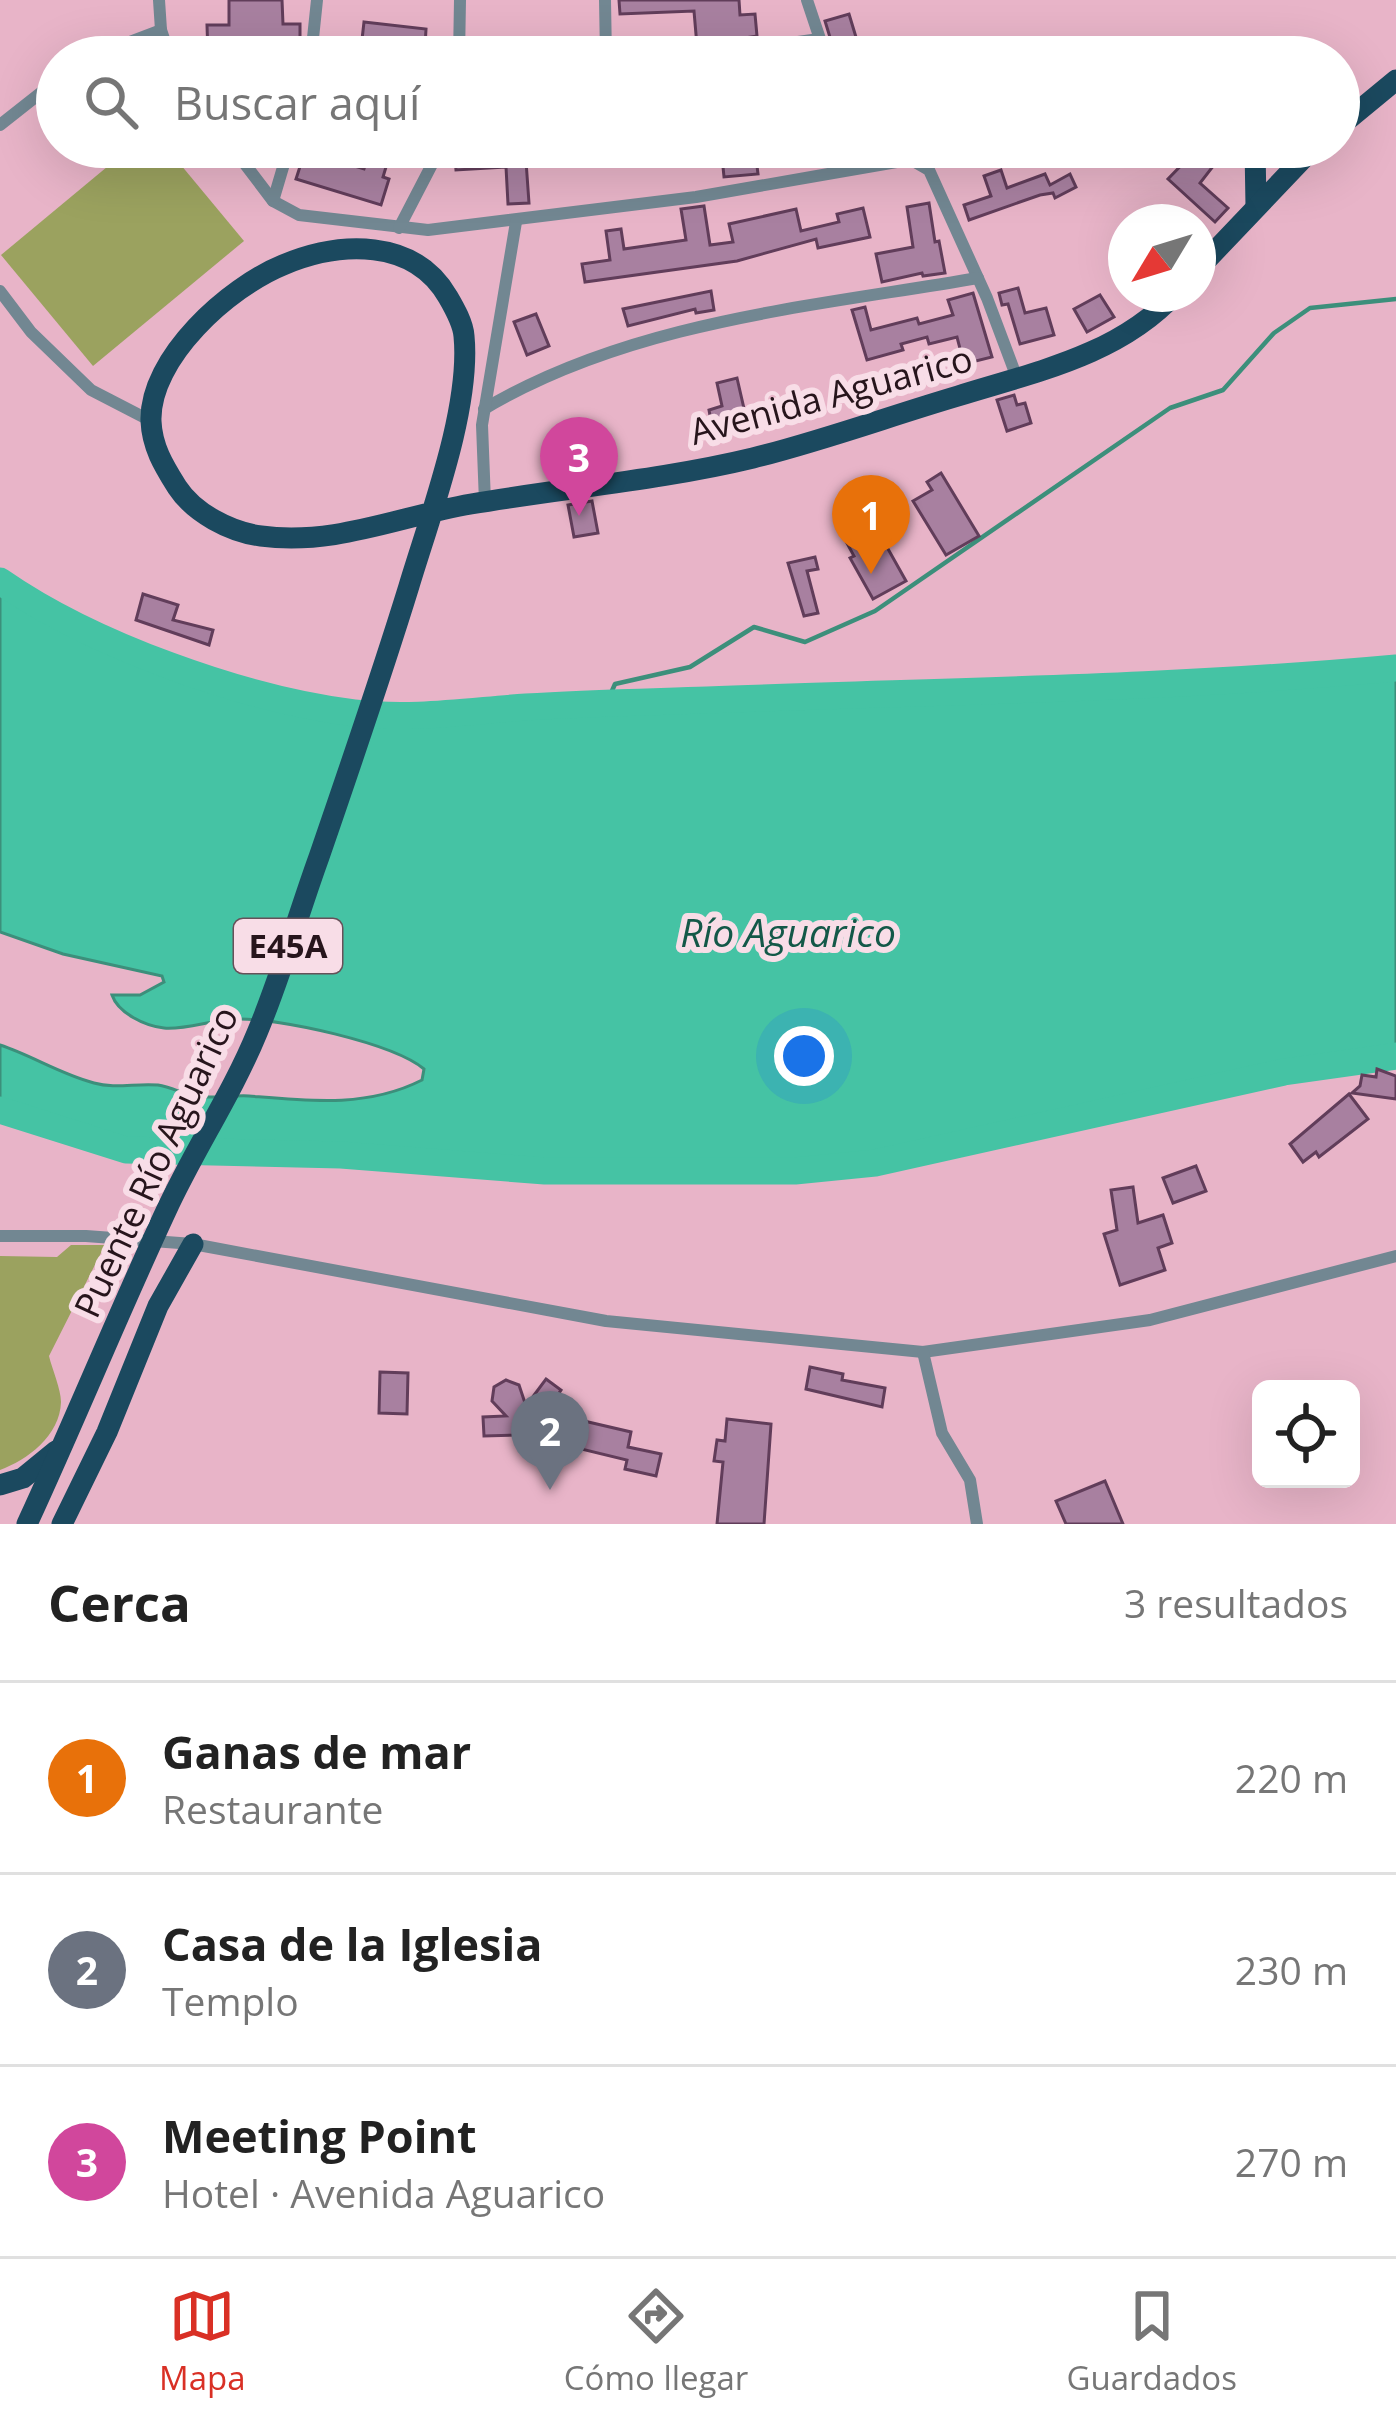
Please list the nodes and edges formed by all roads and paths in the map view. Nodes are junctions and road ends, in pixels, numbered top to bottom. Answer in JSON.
{"nodes":[{"id":1,"x":159,"y":0,"type":"edge"},
{"id":2,"x":317,"y":0,"type":"edge"},
{"id":3,"x":460,"y":0,"type":"edge"},
{"id":4,"x":605,"y":0,"type":"edge"},
{"id":5,"x":808,"y":0,"type":"edge"},
{"id":6,"x":160,"y":30,"type":"junction"},
{"id":7,"x":144,"y":36,"type":"edge"},
{"id":8,"x":162,"y":36,"type":"edge"},
{"id":9,"x":313,"y":36,"type":"edge"},
{"id":10,"x":459,"y":36,"type":"edge"},
{"id":11,"x":606,"y":36,"type":"edge"},
{"id":12,"x":818,"y":36,"type":"edge"},
{"id":13,"x":1396,"y":80,"type":"edge"},
{"id":14,"x":36,"y":97,"type":"edge"},
{"id":15,"x":1365,"y":105,"type":"junction"},
{"id":16,"x":1360,"y":106,"type":"edge"},
{"id":17,"x":1360,"y":109,"type":"edge"},
{"id":18,"x":0,"y":125,"type":"edge"},
{"id":19,"x":248,"y":168,"type":"edge"},
{"id":20,"x":283,"y":168,"type":"edge"},
{"id":21,"x":430,"y":168,"type":"edge"},
{"id":22,"x":862,"y":168,"type":"edge"},
{"id":23,"x":925,"y":168,"type":"edge"},
{"id":24,"x":1255,"y":168,"type":"edge"},
{"id":25,"x":1286,"y":168,"type":"edge"},
{"id":26,"x":273,"y":201,"type":"junction"},
{"id":27,"x":1256,"y":206,"type":"junction"},
{"id":28,"x":516,"y":222,"type":"junction"},
{"id":29,"x":399,"y":228,"type":"junction"},
{"id":30,"x":1216,"y":249,"type":"edge"},
{"id":31,"x":978,"y":278,"type":"junction"},
{"id":32,"x":0,"y":291,"type":"edge"},
{"id":33,"x":1159,"y":312,"type":"edge"},
{"id":34,"x":1018,"y":377,"type":"junction"},
{"id":35,"x":484,"y":410,"type":"junction"},
{"id":36,"x":151,"y":421,"type":"junction"},
{"id":37,"x":484,"y":502,"type":"junction"},
{"id":38,"x":0,"y":1236,"type":"edge"},
{"id":39,"x":194,"y":1244,"type":"junction"},
{"id":40,"x":1396,"y":1256,"type":"edge"},
{"id":41,"x":923,"y":1352,"type":"junction"},
{"id":42,"x":69,"y":1431,"type":"junction"},
{"id":43,"x":0,"y":1485,"type":"edge"},
{"id":44,"x":27,"y":1524,"type":"edge"},
{"id":45,"x":62,"y":1524,"type":"edge"},
{"id":46,"x":976,"y":1524,"type":"edge"}],
"edges":[{"from":1,"to":6,"type":"street"},
{"from":2,"to":9,"type":"street"},
{"from":3,"to":10,"type":"street"},
{"from":4,"to":11,"type":"street"},
{"from":5,"to":12,"type":"street"},
{"from":6,"to":7,"type":"street"},
{"from":6,"to":8,"type":"street"},
{"from":13,"to":15,"type":"highway"},
{"from":14,"to":18,"type":"street"},
{"from":15,"to":16,"type":"highway"},
{"from":15,"to":17,"type":"highway"},
{"from":19,"to":26,"type":"street"},
{"from":20,"to":26,"type":"street"},
{"from":21,"to":29,"type":"street"},
{"from":22,"to":28,"type":"street"},
{"from":23,"to":31,"type":"street"},
{"from":24,"to":27,"type":"highway"},
{"from":25,"to":27,"type":"highway"},
{"from":26,"to":29,"type":"street"},
{"from":27,"to":30,"type":"highway"},
{"from":28,"to":29,"type":"street"},
{"from":28,"to":35,"type":"street"},
{"from":31,"to":34,"type":"street"},
{"from":31,"to":35,"type":"street"},
{"from":32,"to":36,"type":"street"},
{"from":33,"to":34,"type":"highway","name":"Avenida Aguarico"},
{"from":34,"to":37,"type":"highway","name":"Avenida Aguarico"},
{"from":35,"to":37,"type":"street"},
{"from":36,"to":37,"type":"highway","name":"Avenida Aguarico"},
{"from":36,"to":42,"type":"highway","name":"Puente Río Aguarico","number":"E45A"},
{"from":38,"to":39,"type":"street"},
{"from":39,"to":41,"type":"street"},
{"from":39,"to":45,"type":"highway"},
{"from":40,"to":41,"type":"street"},
{"from":41,"to":46,"type":"street"},
{"from":42,"to":43,"type":"highway"},
{"from":42,"to":44,"type":"highway","number":"E45A"}]}
